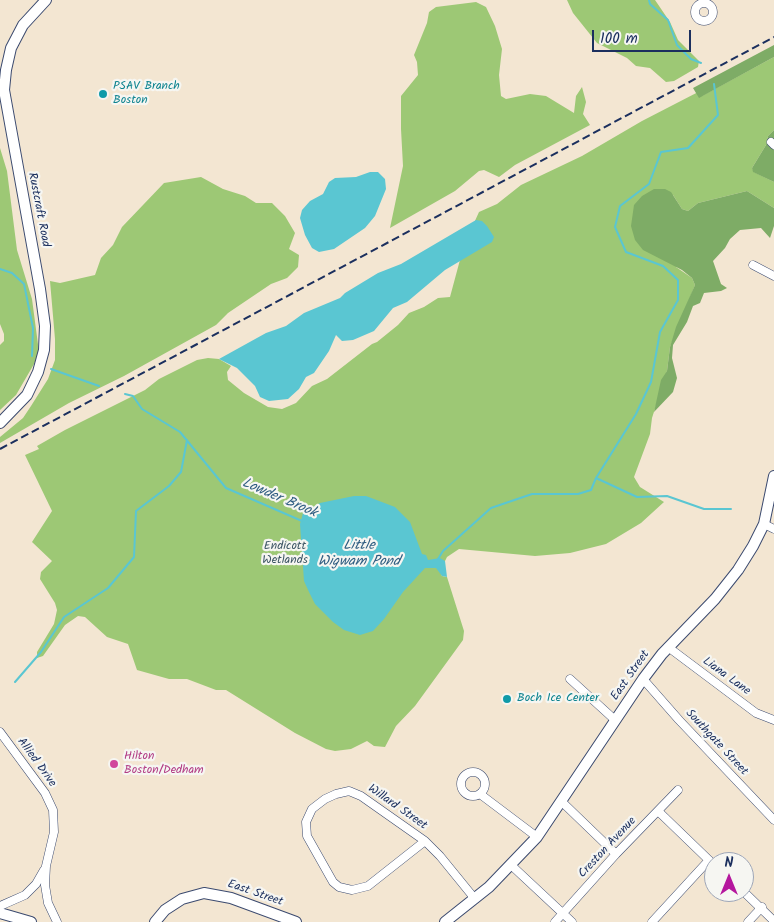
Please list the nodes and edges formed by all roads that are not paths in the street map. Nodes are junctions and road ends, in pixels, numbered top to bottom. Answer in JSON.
{"nodes":[{"id":1,"x":46,"y":0,"type":"edge"},
{"id":2,"x":753,"y":265,"type":"dead end"},
{"id":3,"x":774,"y":276,"type":"edge"},
{"id":4,"x":0,"y":423,"type":"edge"},
{"id":5,"x":774,"y":476,"type":"edge"},
{"id":6,"x":764,"y":524,"type":"junction"},
{"id":7,"x":774,"y":529,"type":"edge"},
{"id":8,"x":668,"y":648,"type":"junction"},
{"id":9,"x":570,"y":679,"type":"dead end"},
{"id":10,"x":643,"y":679,"type":"junction"},
{"id":11,"x":615,"y":720,"type":"junction"},
{"id":12,"x":774,"y":720,"type":"edge"},
{"id":13,"x":0,"y":732,"type":"edge"},
{"id":14,"x":678,"y":790,"type":"dead end"},
{"id":15,"x":480,"y":794,"type":"dead end"},
{"id":16,"x":561,"y":801,"type":"junction"},
{"id":17,"x":658,"y":811,"type":"junction"},
{"id":18,"x":774,"y":820,"type":"edge"},
{"id":19,"x":537,"y":837,"type":"junction"},
{"id":20,"x":425,"y":841,"type":"junction"},
{"id":21,"x":616,"y":854,"type":"junction"},
{"id":22,"x":704,"y":855,"type":"edge"},
{"id":23,"x":512,"y":864,"type":"junction"},
{"id":24,"x":46,"y":866,"type":"junction"},
{"id":25,"x":704,"y":869,"type":"edge"},
{"id":26,"x":475,"y":899,"type":"junction"},
{"id":27,"x":754,"y":900,"type":"edge"},
{"id":28,"x":0,"y":906,"type":"edge"},
{"id":29,"x":762,"y":907,"type":"junction"},
{"id":30,"x":0,"y":913,"type":"edge"},
{"id":31,"x":563,"y":914,"type":"junction"},
{"id":32,"x":774,"y":921,"type":"edge"},
{"id":33,"x":31,"y":922,"type":"edge"},
{"id":34,"x":57,"y":922,"type":"edge"},
{"id":35,"x":155,"y":922,"type":"edge"},
{"id":36,"x":296,"y":922,"type":"edge"},
{"id":37,"x":445,"y":922,"type":"edge"},
{"id":38,"x":555,"y":922,"type":"edge"},
{"id":39,"x":572,"y":922,"type":"edge"},
{"id":40,"x":652,"y":922,"type":"edge"},
{"id":41,"x":748,"y":922,"type":"edge"}],
"edges":[{"from":1,"to":4,"type":"main road","name":"Rustcraft Road"},
{"from":2,"to":3,"type":"street"},
{"from":5,"to":6,"type":"main road","name":"East Street"},
{"from":6,"to":7,"type":"street"},
{"from":6,"to":8,"type":"main road","name":"East Street"},
{"from":8,"to":10,"type":"main road","name":"East Street"},
{"from":8,"to":12,"type":"street","name":"Liana Lane"},
{"from":9,"to":11,"type":"street"},
{"from":10,"to":11,"type":"main road","name":"East Street"},
{"from":10,"to":18,"type":"street","name":"Southgate Street"},
{"from":11,"to":16,"type":"main road","name":"East Street"},
{"from":13,"to":24,"type":"street","name":"Allied Drive"},
{"from":14,"to":17,"type":"street","name":"Creston Avenue"},
{"from":15,"to":19,"type":"street"},
{"from":16,"to":19,"type":"main road","name":"East Street"},
{"from":16,"to":21,"type":"street"},
{"from":17,"to":21,"type":"street","name":"Creston Avenue"},
{"from":17,"to":22,"type":"street"},
{"from":19,"to":23,"type":"main road","name":"East Street"},
{"from":20,"to":20,"type":"street","name":"Willard Street"},
{"from":20,"to":26,"type":"street","name":"Willard Street"},
{"from":21,"to":31,"type":"street","name":"Creston Avenue"},
{"from":23,"to":26,"type":"main road","name":"East Street"},
{"from":23,"to":31,"type":"street"},
{"from":24,"to":28,"type":"street","name":"Allied Drive"},
{"from":24,"to":34,"type":"street","name":"Allied Drive"},
{"from":25,"to":40,"type":"street"},
{"from":26,"to":37,"type":"main road","name":"East Street"},
{"from":27,"to":29,"type":"street"},
{"from":29,"to":32,"type":"street"},
{"from":29,"to":41,"type":"street"},
{"from":30,"to":33,"type":"main road"},
{"from":31,"to":38,"type":"street","name":"Creston Avenue"},
{"from":31,"to":39,"type":"street"},
{"from":35,"to":36,"type":"main road","name":"East Street"}]}
